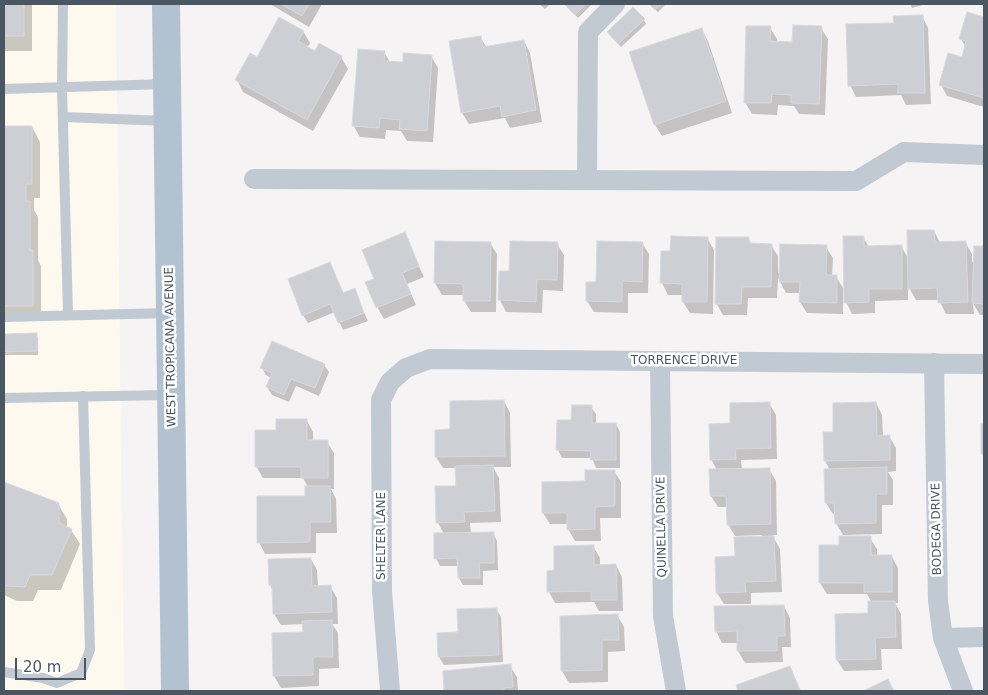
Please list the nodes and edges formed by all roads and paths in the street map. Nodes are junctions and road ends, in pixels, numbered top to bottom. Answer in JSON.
{"nodes":[{"id":1,"x":62,"y":4,"type":"edge"},
{"id":2,"x":166,"y":4,"type":"edge"},
{"id":3,"x":615,"y":4,"type":"edge"},
{"id":4,"x":168,"y":84,"type":"junction"},
{"id":5,"x":62,"y":87,"type":"junction"},
{"id":6,"x":4,"y":89,"type":"edge"},
{"id":7,"x":63,"y":117,"type":"junction"},
{"id":8,"x":169,"y":121,"type":"junction"},
{"id":9,"x":984,"y":155,"type":"edge"},
{"id":10,"x":254,"y":179,"type":"dead end"},
{"id":11,"x":587,"y":180,"type":"junction"},
{"id":12,"x":171,"y":313,"type":"junction"},
{"id":13,"x":68,"y":315,"type":"junction"},
{"id":14,"x":4,"y":317,"type":"edge"},
{"id":15,"x":660,"y":361,"type":"junction"},
{"id":16,"x":934,"y":363,"type":"junction"},
{"id":17,"x":984,"y":364,"type":"edge"},
{"id":18,"x":390,"y":382,"type":"joint"},
{"id":19,"x":172,"y":394,"type":"junction"},
{"id":20,"x":82,"y":396,"type":"junction"},
{"id":21,"x":4,"y":398,"type":"edge"},
{"id":22,"x":984,"y":637,"type":"edge"},
{"id":23,"x":943,"y":638,"type":"junction"},
{"id":24,"x":4,"y":672,"type":"edge"},
{"id":25,"x":175,"y":691,"type":"edge"},
{"id":26,"x":390,"y":691,"type":"edge"},
{"id":27,"x":676,"y":691,"type":"edge"},
{"id":28,"x":963,"y":691,"type":"edge"}],
"edges":[{"from":1,"to":5,"type":"lane"},
{"from":2,"to":4,"type":"main road","name":"WEST TROPICANA AVENUE"},
{"from":3,"to":11,"type":"street"},
{"from":4,"to":5,"type":"lane"},
{"from":4,"to":8,"type":"main road","name":"WEST TROPICANA AVENUE"},
{"from":5,"to":6,"type":"lane"},
{"from":5,"to":7,"type":"lane"},
{"from":7,"to":8,"type":"lane"},
{"from":7,"to":13,"type":"lane"},
{"from":8,"to":12,"type":"main road","name":"WEST TROPICANA AVENUE"},
{"from":9,"to":11,"type":"street"},
{"from":10,"to":11,"type":"street"},
{"from":12,"to":13,"type":"lane"},
{"from":12,"to":19,"type":"main road","name":"WEST TROPICANA AVENUE"},
{"from":13,"to":14,"type":"lane"},
{"from":15,"to":16,"type":"street","name":"TORRENCE DRIVE"},
{"from":15,"to":18,"type":"street","name":"TORRENCE DRIVE"},
{"from":15,"to":27,"type":"street","name":"QUINELLA DRIVE"},
{"from":16,"to":17,"type":"street","name":"TORRENCE DRIVE"},
{"from":16,"to":23,"type":"street","name":"BODEGA DRIVE"},
{"from":18,"to":26,"type":"street","name":"SHELTER LANE"},
{"from":19,"to":20,"type":"lane"},
{"from":19,"to":25,"type":"main road","name":"WEST TROPICANA AVENUE"},
{"from":20,"to":21,"type":"lane"},
{"from":20,"to":24,"type":"lane"},
{"from":22,"to":23,"type":"street"},
{"from":23,"to":28,"type":"street","name":"BODEGA DRIVE"}]}
